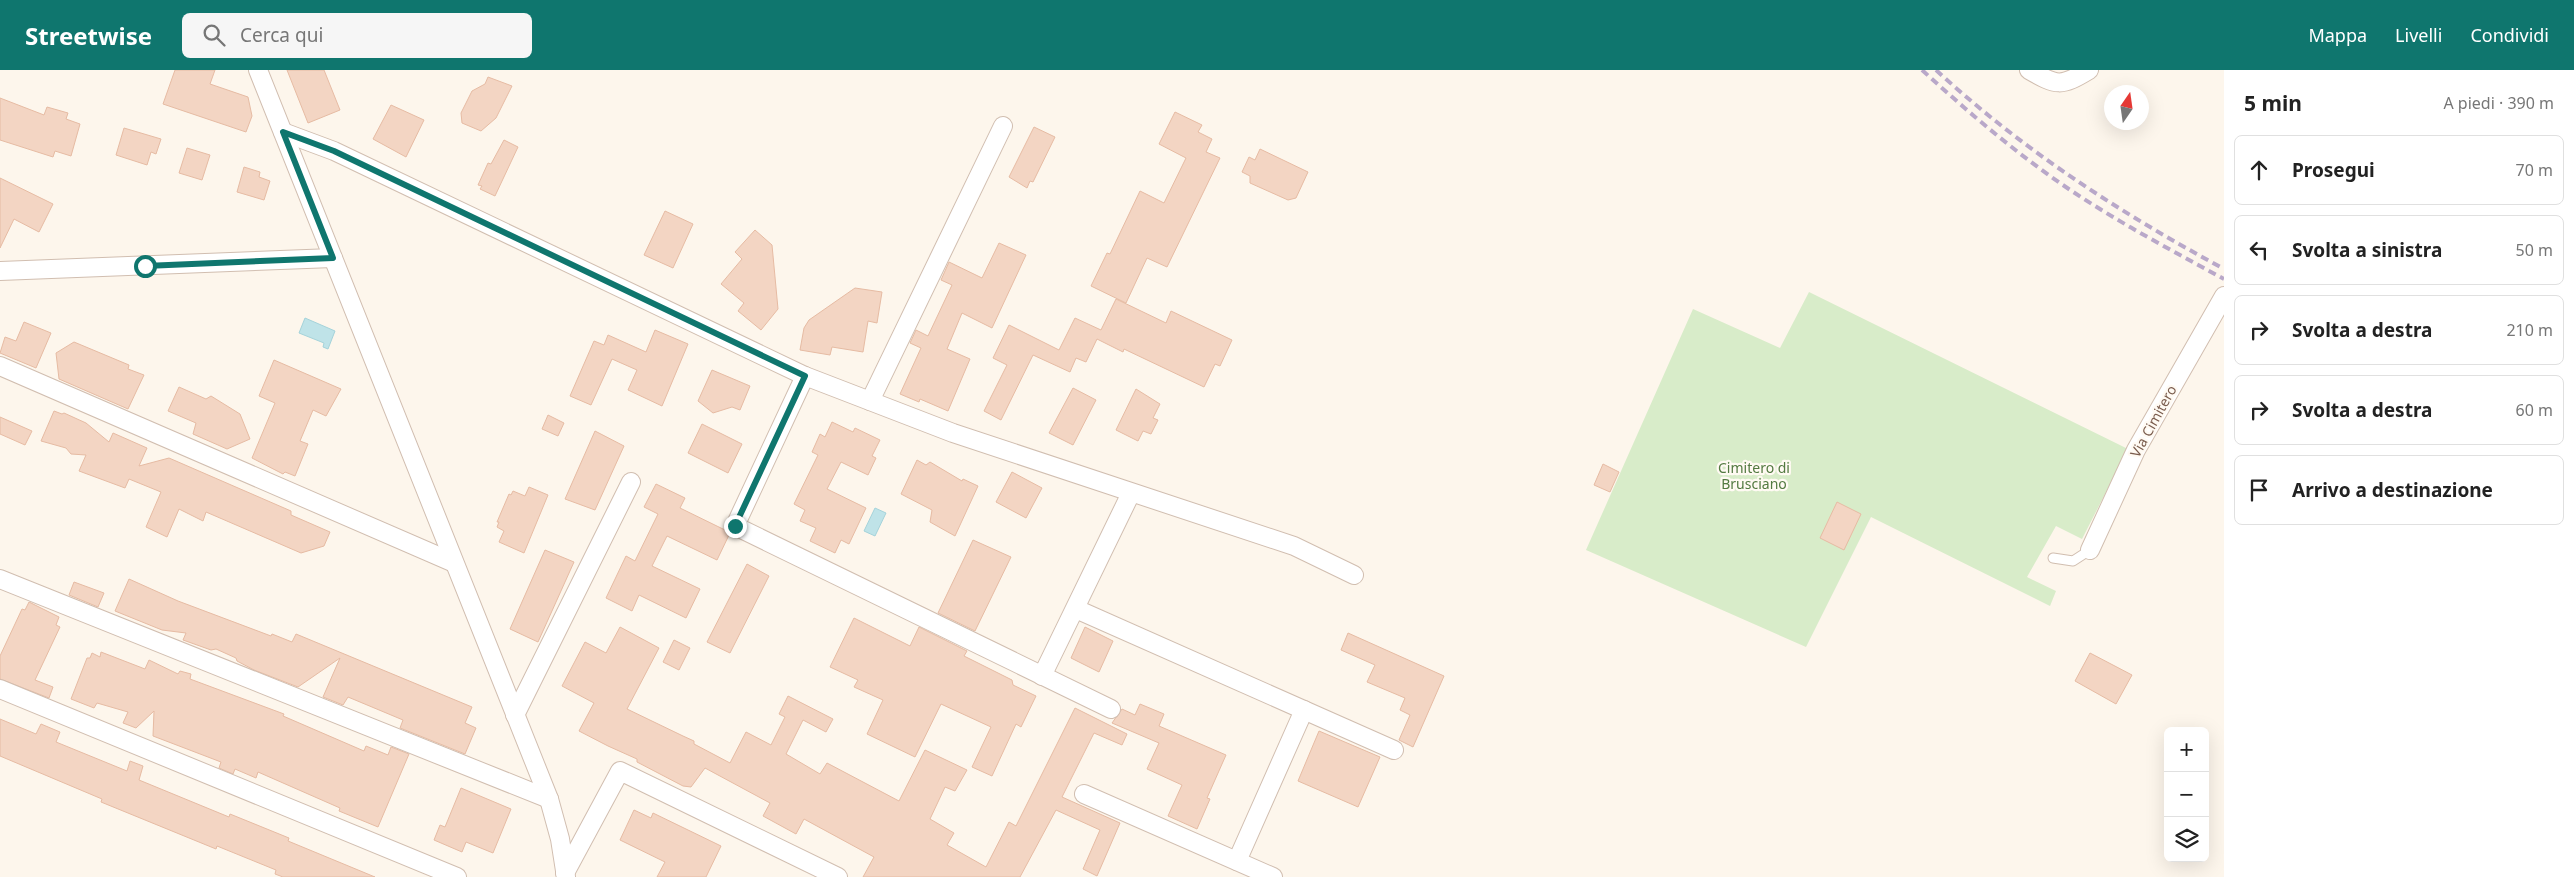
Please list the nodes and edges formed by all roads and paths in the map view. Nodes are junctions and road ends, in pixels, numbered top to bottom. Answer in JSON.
{"nodes":[{"id":1,"x":258,"y":70,"type":"edge"},
{"id":2,"x":2029,"y":70,"type":"edge"},
{"id":3,"x":2089,"y":70,"type":"edge"},
{"id":4,"x":1003,"y":126,"type":"dead end"},
{"id":5,"x":283,"y":132,"type":"junction"},
{"id":6,"x":333,"y":258,"type":"junction"},
{"id":7,"x":0,"y":271,"type":"edge"},
{"id":8,"x":2224,"y":296,"type":"edge"},
{"id":9,"x":0,"y":366,"type":"edge"},
{"id":10,"x":805,"y":376,"type":"junction"},
{"id":11,"x":870,"y":401,"type":"junction"},
{"id":12,"x":631,"y":482,"type":"dead end"},
{"id":13,"x":1131,"y":493,"type":"junction"},
{"id":14,"x":2090,"y":550,"type":"joint"},
{"id":15,"x":2053,"y":558,"type":"dead end"},
{"id":16,"x":452,"y":562,"type":"junction"},
{"id":17,"x":1354,"y":576,"type":"dead end"},
{"id":18,"x":0,"y":579,"type":"edge"},
{"id":19,"x":1076,"y":608,"type":"junction"},
{"id":20,"x":1042,"y":676,"type":"junction"},
{"id":21,"x":0,"y":690,"type":"edge"},
{"id":22,"x":1111,"y":709,"type":"dead end"},
{"id":23,"x":1304,"y":710,"type":"junction"},
{"id":24,"x":516,"y":715,"type":"junction"},
{"id":25,"x":1394,"y":750,"type":"dead end"},
{"id":26,"x":1084,"y":794,"type":"dead end"},
{"id":27,"x":549,"y":799,"type":"junction"},
{"id":28,"x":1237,"y":861,"type":"junction"},
{"id":29,"x":566,"y":875,"type":"edge"},
{"id":30,"x":457,"y":877,"type":"edge"},
{"id":31,"x":838,"y":877,"type":"edge"},
{"id":32,"x":1273,"y":877,"type":"edge"}],
"edges":[{"from":1,"to":5,"type":"street"},
{"from":2,"to":3,"type":"street"},
{"from":4,"to":11,"type":"street"},
{"from":5,"to":6,"type":"street"},
{"from":5,"to":10,"type":"street"},
{"from":6,"to":7,"type":"street"},
{"from":6,"to":16,"type":"street"},
{"from":8,"to":14,"type":"street","name":"Via Cimitero"},
{"from":9,"to":16,"type":"street"},
{"from":10,"to":11,"type":"street"},
{"from":10,"to":20,"type":"street"},
{"from":11,"to":13,"type":"street"},
{"from":12,"to":24,"type":"street"},
{"from":13,"to":17,"type":"street"},
{"from":13,"to":19,"type":"street"},
{"from":14,"to":15,"type":"lane"},
{"from":16,"to":24,"type":"street"},
{"from":18,"to":27,"type":"street"},
{"from":19,"to":20,"type":"street"},
{"from":19,"to":23,"type":"street"},
{"from":20,"to":22,"type":"street"},
{"from":21,"to":30,"type":"street"},
{"from":23,"to":25,"type":"street"},
{"from":23,"to":28,"type":"street"},
{"from":24,"to":27,"type":"street"},
{"from":26,"to":28,"type":"street"},
{"from":27,"to":29,"type":"street"},
{"from":28,"to":32,"type":"street"},
{"from":29,"to":31,"type":"street"}]}
